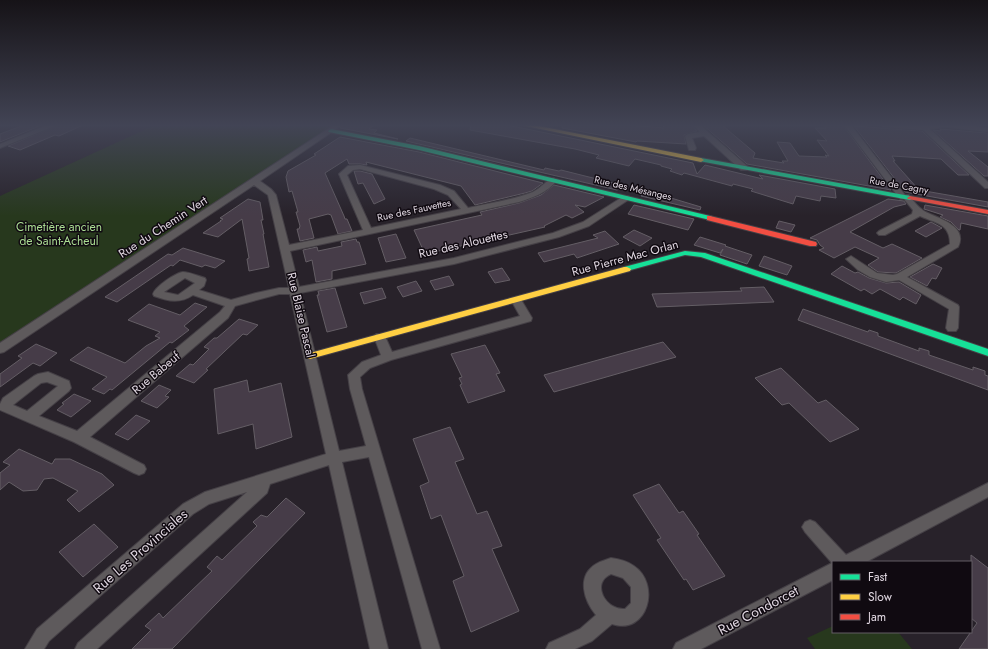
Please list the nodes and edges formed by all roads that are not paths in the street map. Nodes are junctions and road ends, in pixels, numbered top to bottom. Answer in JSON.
{"nodes":[{"id":1,"x":294,"y":155,"type":"edge"},
{"id":2,"x":450,"y":155,"type":"edge"},
{"id":3,"x":681,"y":155,"type":"edge"},
{"id":4,"x":730,"y":155,"type":"edge"},
{"id":5,"x":870,"y":155,"type":"edge"},
{"id":6,"x":955,"y":155,"type":"edge"},
{"id":7,"x":744,"y":168,"type":"junction"},
{"id":8,"x":553,"y":180,"type":"junction"},
{"id":9,"x":255,"y":181,"type":"junction"},
{"id":10,"x":988,"y":186,"type":"edge"},
{"id":11,"x":904,"y":197,"type":"junction"},
{"id":12,"x":627,"y":198,"type":"junction"},
{"id":13,"x":466,"y":210,"type":"junction"},
{"id":14,"x":917,"y":210,"type":"junction"},
{"id":15,"x":988,"y":212,"type":"edge"},
{"id":16,"x":368,"y":231,"type":"junction"},
{"id":17,"x":882,"y":233,"type":"dead end"},
{"id":18,"x":813,"y":244,"type":"dead end"},
{"id":19,"x":285,"y":249,"type":"junction"},
{"id":20,"x":851,"y":259,"type":"dead end"},
{"id":21,"x":900,"y":277,"type":"junction"},
{"id":22,"x":191,"y":291,"type":"dead end"},
{"id":23,"x":295,"y":291,"type":"junction"},
{"id":24,"x":516,"y":300,"type":"junction"},
{"id":25,"x":231,"y":304,"type":"junction"},
{"id":26,"x":952,"y":328,"type":"dead end"},
{"id":27,"x":380,"y":337,"type":"junction"},
{"id":28,"x":0,"y":349,"type":"edge"},
{"id":29,"x":988,"y":353,"type":"edge"},
{"id":30,"x":310,"y":356,"type":"junction"},
{"id":31,"x":388,"y":357,"type":"junction"},
{"id":32,"x":28,"y":417,"type":"dead end"},
{"id":33,"x":79,"y":438,"type":"junction"},
{"id":34,"x":373,"y":450,"type":"junction"},
{"id":35,"x":333,"y":458,"type":"junction"},
{"id":36,"x":139,"y":469,"type":"dead end"},
{"id":37,"x":263,"y":480,"type":"junction"},
{"id":38,"x":988,"y":490,"type":"edge"},
{"id":39,"x":810,"y":527,"type":"dead end"},
{"id":40,"x":840,"y":561,"type":"edge"},
{"id":41,"x":851,"y":561,"type":"edge"},
{"id":42,"x":832,"y":571,"type":"edge"},
{"id":43,"x":609,"y":615,"type":"dead end"},
{"id":44,"x":34,"y":649,"type":"edge"},
{"id":45,"x":84,"y":649,"type":"edge"},
{"id":46,"x":379,"y":649,"type":"edge"},
{"id":47,"x":432,"y":649,"type":"edge"},
{"id":48,"x":555,"y":649,"type":"edge"},
{"id":49,"x":682,"y":649,"type":"edge"}],
"edges":[{"from":1,"to":9,"type":"street","name":"Rue du Chemin Vert"},
{"from":2,"to":8,"type":"street","name":"Rue des Mésanges"},
{"from":3,"to":7,"type":"street","name":"Rue de Cagny"},
{"from":4,"to":7,"type":"street"},
{"from":5,"to":11,"type":"street"},
{"from":6,"to":10,"type":"street"},
{"from":7,"to":11,"type":"street","name":"Rue de Cagny"},
{"from":8,"to":12,"type":"street","name":"Rue des Mésanges"},
{"from":8,"to":13,"type":"street","name":"Rue des Fauvettes"},
{"from":9,"to":19,"type":"street","name":"Rue Blaise Pascal"},
{"from":9,"to":28,"type":"street","name":"Rue du Chemin Vert"},
{"from":11,"to":14,"type":"street"},
{"from":11,"to":15,"type":"street","name":"Rue de Cagny"},
{"from":12,"to":18,"type":"street","name":"Rue des Mésanges"},
{"from":12,"to":23,"type":"street","name":"Rue des Alouettes"},
{"from":13,"to":16,"type":"street","name":"Rue des Fauvettes"},
{"from":13,"to":16,"type":"street","name":"Rue des Fauvettes"},
{"from":14,"to":17,"type":"street"},
{"from":14,"to":21,"type":"street"},
{"from":16,"to":19,"type":"street","name":"Rue des Fauvettes"},
{"from":19,"to":23,"type":"street","name":"Rue Blaise Pascal"},
{"from":20,"to":21,"type":"street"},
{"from":21,"to":26,"type":"street"},
{"from":22,"to":25,"type":"street"},
{"from":23,"to":25,"type":"street"},
{"from":23,"to":30,"type":"street","name":"Rue Blaise Pascal"},
{"from":24,"to":27,"type":"street","name":"Rue Pierre Mac Orlan"},
{"from":24,"to":29,"type":"street","name":"Rue Pierre Mac Orlan"},
{"from":24,"to":31,"type":"street"},
{"from":25,"to":33,"type":"street","name":"Rue Babeuf"},
{"from":27,"to":30,"type":"street","name":"Rue Pierre Mac Orlan"},
{"from":27,"to":31,"type":"street"},
{"from":30,"to":35,"type":"street","name":"Rue Blaise Pascal"},
{"from":31,"to":34,"type":"street"},
{"from":32,"to":33,"type":"street"},
{"from":33,"to":36,"type":"street"},
{"from":34,"to":35,"type":"street"},
{"from":34,"to":47,"type":"street"},
{"from":35,"to":37,"type":"street","name":"Rue Les Provinciales"},
{"from":35,"to":46,"type":"street","name":"Rue Blaise Pascal"},
{"from":37,"to":44,"type":"street","name":"Rue Les Provinciales"},
{"from":37,"to":45,"type":"street"},
{"from":38,"to":41,"type":"street"},
{"from":39,"to":40,"type":"street"},
{"from":42,"to":49,"type":"street","name":"Rue Condorcet"},
{"from":43,"to":48,"type":"street"}]}
